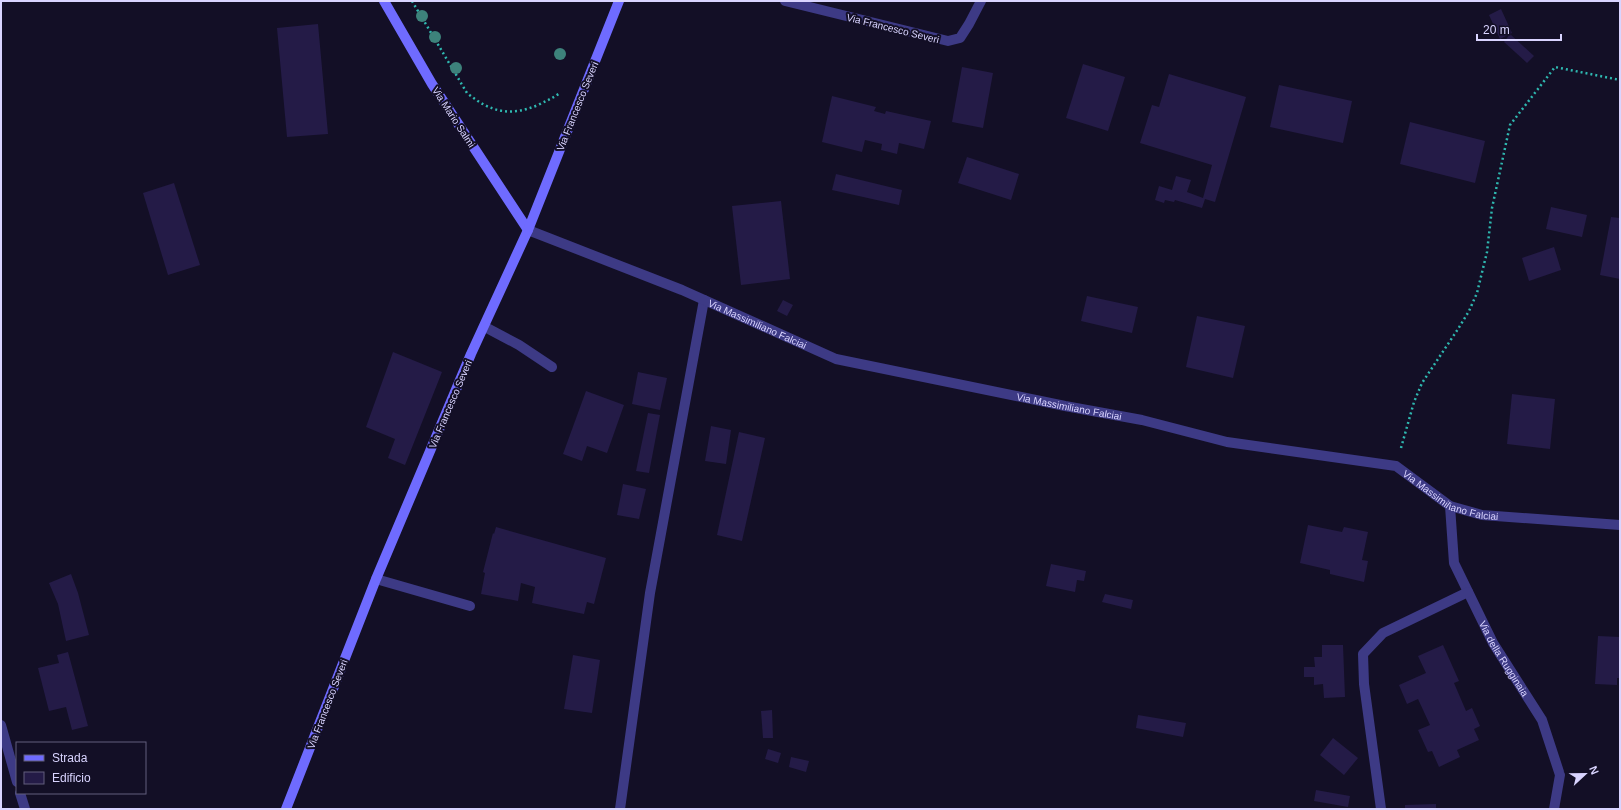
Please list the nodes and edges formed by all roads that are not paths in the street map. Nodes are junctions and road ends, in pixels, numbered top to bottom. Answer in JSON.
{"nodes":[{"id":1,"x":384,"y":1,"type":"edge"},
{"id":2,"x":619,"y":1,"type":"edge"},
{"id":3,"x":785,"y":1,"type":"edge"},
{"id":4,"x":981,"y":1,"type":"edge"},
{"id":5,"x":528,"y":230,"type":"junction"},
{"id":6,"x":704,"y":300,"type":"junction"},
{"id":7,"x":485,"y":327,"type":"junction"},
{"id":8,"x":552,"y":367,"type":"dead end"},
{"id":9,"x":1450,"y":506,"type":"junction"},
{"id":10,"x":1620,"y":525,"type":"edge"},
{"id":11,"x":376,"y":579,"type":"junction"},
{"id":12,"x":1468,"y":592,"type":"junction"},
{"id":13,"x":470,"y":606,"type":"dead end"},
{"id":14,"x":1,"y":725,"type":"edge"},
{"id":15,"x":16,"y":778,"type":"edge"},
{"id":16,"x":20,"y":794,"type":"edge"},
{"id":17,"x":25,"y":809,"type":"edge"},
{"id":18,"x":286,"y":809,"type":"edge"},
{"id":19,"x":620,"y":809,"type":"edge"},
{"id":20,"x":1381,"y":809,"type":"edge"},
{"id":21,"x":1554,"y":809,"type":"edge"}],
"edges":[{"from":1,"to":5,"type":"street","name":"Via Mario Salmi"},
{"from":2,"to":5,"type":"street","name":"Via Francesco Severi"},
{"from":3,"to":4,"type":"street","name":"Via Francesco Severi"},
{"from":5,"to":6,"type":"street","name":"Via Massimiliano Falciai"},
{"from":5,"to":7,"type":"street","name":"Via Francesco Severi"},
{"from":6,"to":9,"type":"street","name":"Via Massimiliano Falciai"},
{"from":6,"to":19,"type":"street"},
{"from":7,"to":8,"type":"street"},
{"from":7,"to":11,"type":"street","name":"Via Francesco Severi"},
{"from":9,"to":10,"type":"street","name":"Via Massimiliano Falciai"},
{"from":9,"to":12,"type":"street","name":"Via della Rugginaia"},
{"from":11,"to":13,"type":"street"},
{"from":11,"to":18,"type":"street","name":"Via Francesco Severi"},
{"from":12,"to":20,"type":"street"},
{"from":12,"to":21,"type":"street","name":"Via della Rugginaia"},
{"from":14,"to":15,"type":"street"},
{"from":16,"to":17,"type":"street"}]}
